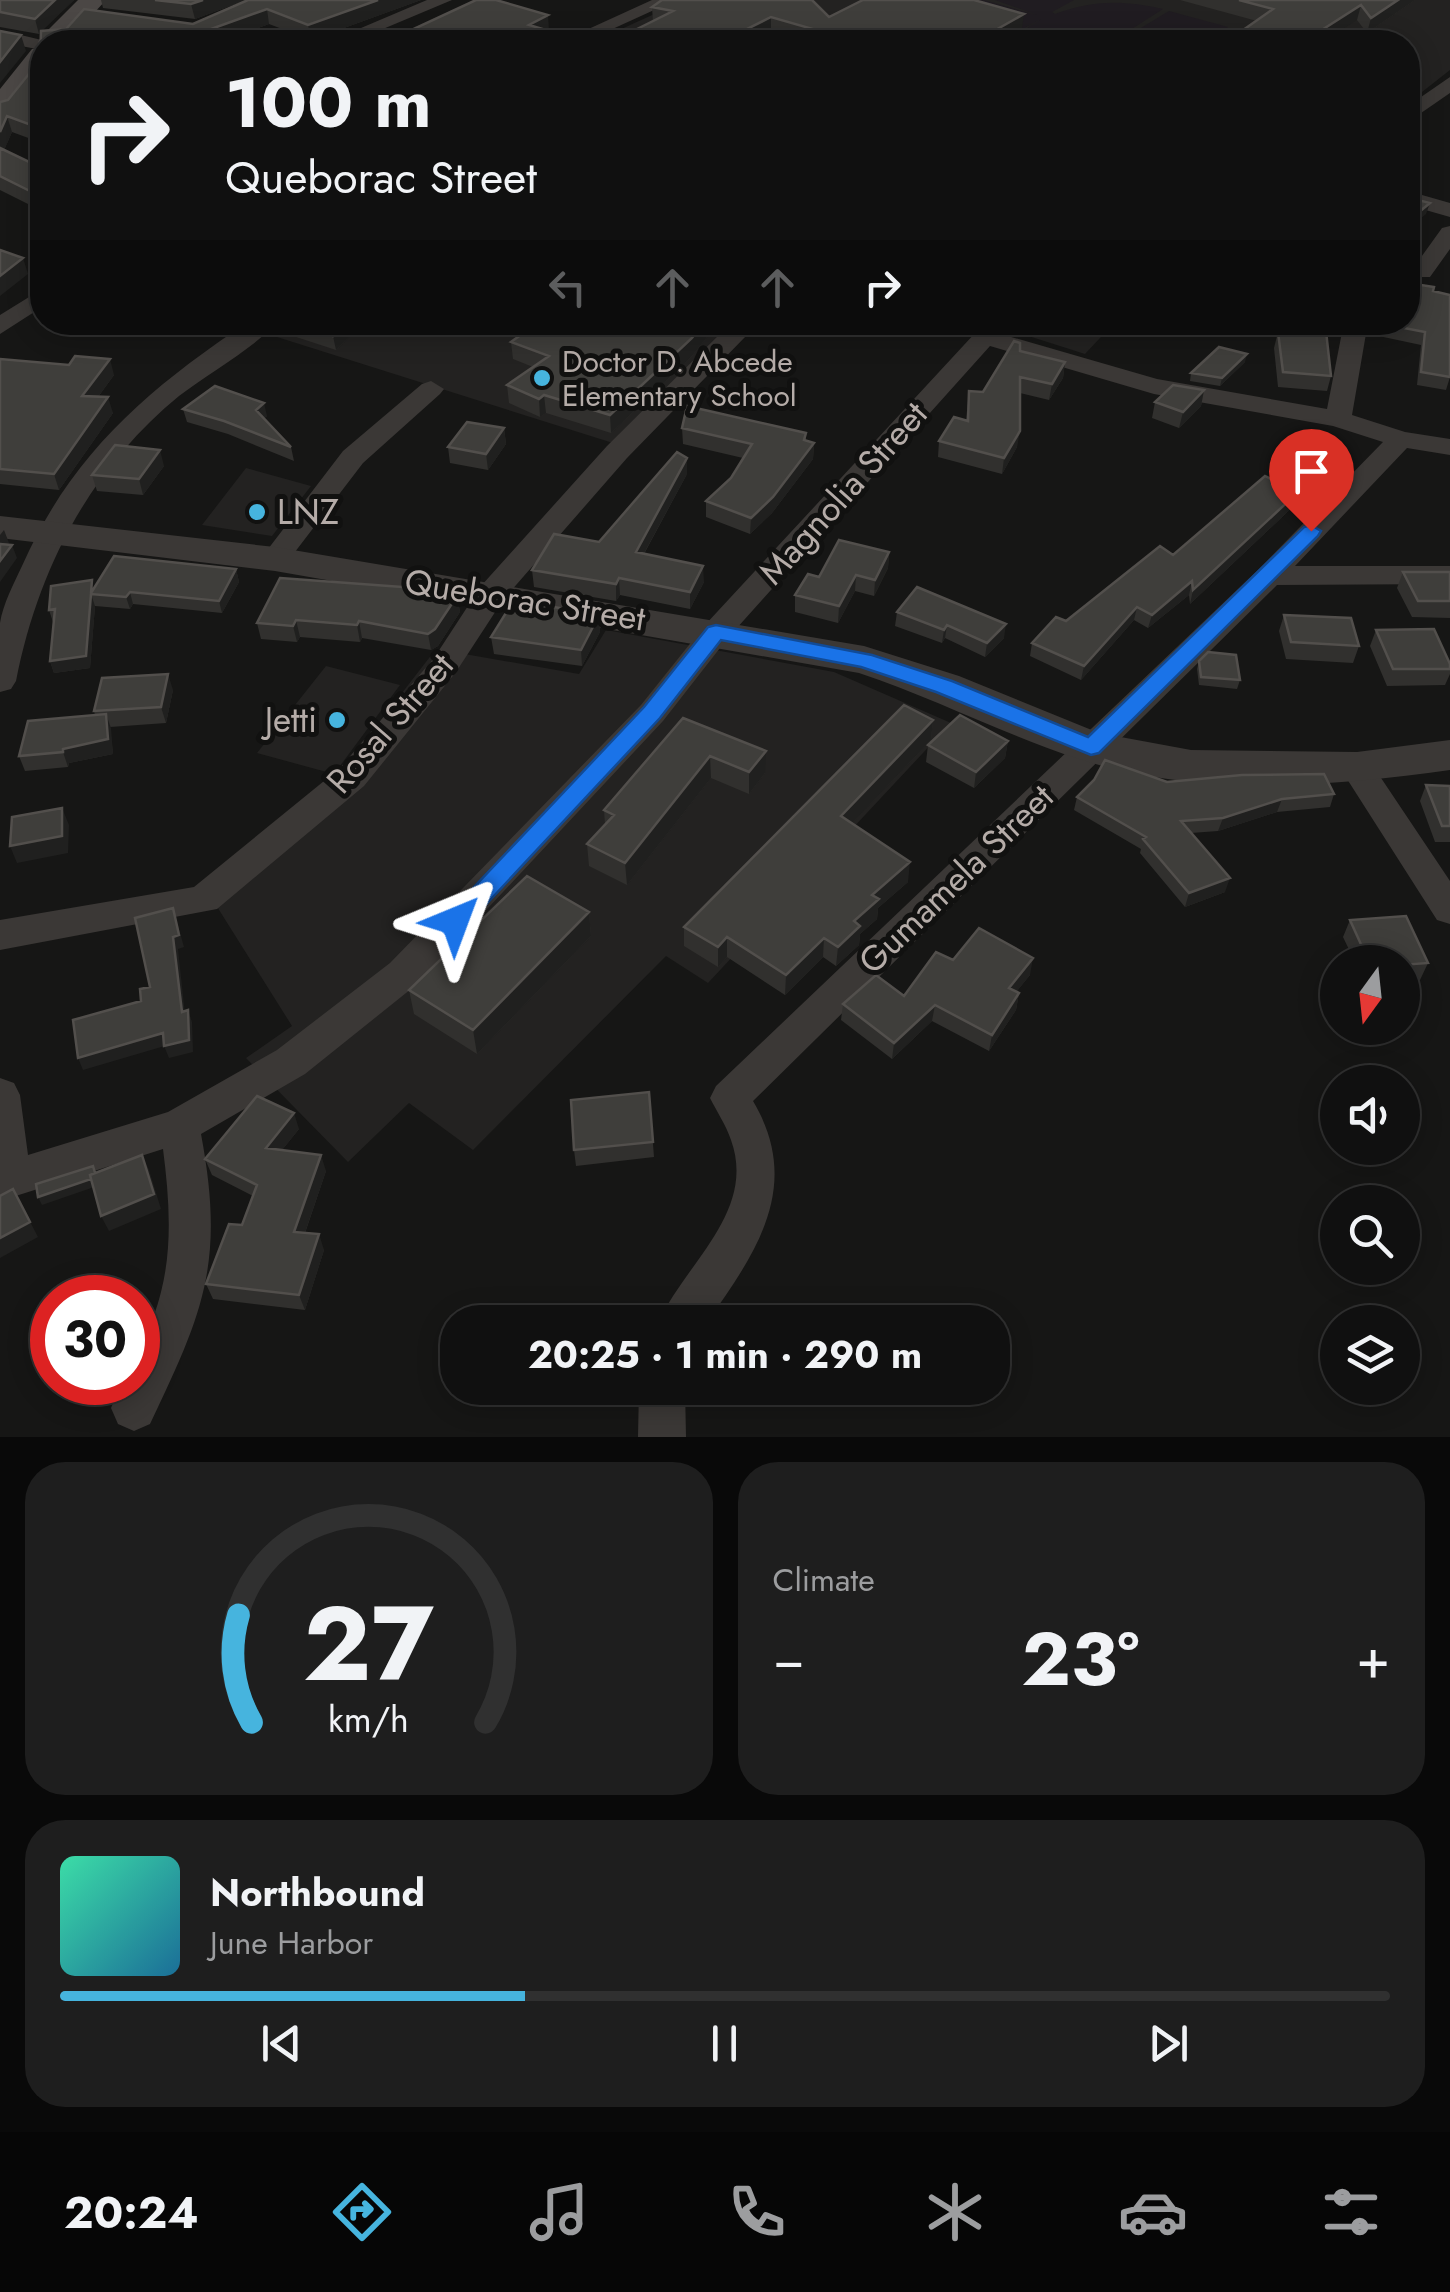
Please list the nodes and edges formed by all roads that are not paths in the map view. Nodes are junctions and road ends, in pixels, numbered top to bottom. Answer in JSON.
{"nodes":[{"id":1,"x":443,"y":0,"type":"edge"},
{"id":2,"x":667,"y":0,"type":"edge"},
{"id":3,"x":93,"y":11,"type":"edge"},
{"id":4,"x":68,"y":30,"type":"edge"},
{"id":5,"x":367,"y":30,"type":"edge"},
{"id":6,"x":597,"y":30,"type":"edge"},
{"id":7,"x":0,"y":36,"type":"edge"},
{"id":8,"x":30,"y":42,"type":"edge"},
{"id":9,"x":30,"y":76,"type":"edge"},
{"id":10,"x":1450,"y":83,"type":"edge"},
{"id":11,"x":1420,"y":107,"type":"edge"},
{"id":12,"x":0,"y":108,"type":"edge"},
{"id":13,"x":1420,"y":201,"type":"edge"},
{"id":14,"x":1450,"y":210,"type":"edge"},
{"id":15,"x":1450,"y":234,"type":"edge"},
{"id":16,"x":1420,"y":268,"type":"edge"},
{"id":17,"x":1420,"y":274,"type":"edge"},
{"id":18,"x":1450,"y":276,"type":"edge"},
{"id":19,"x":30,"y":305,"type":"edge"},
{"id":20,"x":0,"y":327,"type":"edge"},
{"id":21,"x":247,"y":335,"type":"edge"},
{"id":22,"x":733,"y":335,"type":"edge"},
{"id":23,"x":1347,"y":335,"type":"edge"},
{"id":24,"x":432,"y":389,"type":"dead end"},
{"id":25,"x":1338,"y":419,"type":"junction"},
{"id":26,"x":1400,"y":439,"type":"junction"},
{"id":27,"x":1450,"y":447,"type":"edge"},
{"id":28,"x":0,"y":528,"type":"edge"},
{"id":29,"x":51,"y":533,"type":"junction"},
{"id":30,"x":275,"y":559,"type":"junction"},
{"id":31,"x":1450,"y":575,"type":"edge"},
{"id":32,"x":1269,"y":576,"type":"junction"},
{"id":33,"x":492,"y":593,"type":"junction"},
{"id":34,"x":716,"y":632,"type":"junction"},
{"id":35,"x":0,"y":681,"type":"edge"},
{"id":36,"x":1091,"y":747,"type":"junction"},
{"id":37,"x":1450,"y":755,"type":"edge"},
{"id":38,"x":1357,"y":768,"type":"junction"},
{"id":39,"x":1450,"y":910,"type":"edge"},
{"id":40,"x":0,"y":935,"type":"edge"},
{"id":41,"x":0,"y":1095,"type":"edge"},
{"id":42,"x":180,"y":1126,"type":"junction"},
{"id":43,"x":6,"y":1181,"type":"edge"},
{"id":44,"x":692,"y":1305,"type":"edge"},
{"id":45,"x":662,"y":1405,"type":"edge"},
{"id":46,"x":134,"y":1408,"type":"dead end"},
{"id":47,"x":662,"y":1437,"type":"edge"}],
"edges":[{"from":1,"to":5,"type":"street"},
{"from":2,"to":6,"type":"street"},
{"from":3,"to":4,"type":"main road"},
{"from":7,"to":8,"type":"street"},
{"from":9,"to":12,"type":"main road"},
{"from":10,"to":11,"type":"street"},
{"from":13,"to":14,"type":"street"},
{"from":15,"to":16,"type":"street"},
{"from":17,"to":18,"type":"street"},
{"from":19,"to":20,"type":"street"},
{"from":21,"to":29,"type":"street"},
{"from":22,"to":33,"type":"street","name":"Rosal Street"},
{"from":23,"to":25,"type":"street"},
{"from":24,"to":30,"type":"street"},
{"from":25,"to":26,"type":"street"},
{"from":25,"to":34,"type":"street","name":"Magnolia Street"},
{"from":26,"to":27,"type":"street"},
{"from":26,"to":32,"type":"street","name":"Gumamela Street"},
{"from":28,"to":29,"type":"street","name":"Queborac Street"},
{"from":29,"to":30,"type":"street","name":"Queborac Street"},
{"from":29,"to":35,"type":"street"},
{"from":30,"to":33,"type":"street","name":"Queborac Street"},
{"from":31,"to":32,"type":"street"},
{"from":32,"to":36,"type":"street","name":"Gumamela Street"},
{"from":33,"to":34,"type":"street","name":"Queborac Street"},
{"from":33,"to":40,"type":"street","name":"Rosal Street"},
{"from":34,"to":36,"type":"street","name":"Queborac Street"},
{"from":34,"to":42,"type":"street","name":"Magnolia Street"},
{"from":36,"to":38,"type":"street","name":"Queborac Street"},
{"from":36,"to":44,"type":"street","name":"Gumamela Street"},
{"from":37,"to":38,"type":"street","name":"Queborac Street"},
{"from":38,"to":39,"type":"street"},
{"from":41,"to":43,"type":"street"},
{"from":42,"to":43,"type":"street","name":"Magnolia Street"},
{"from":42,"to":46,"type":"street"},
{"from":45,"to":47,"type":"street"}]}
